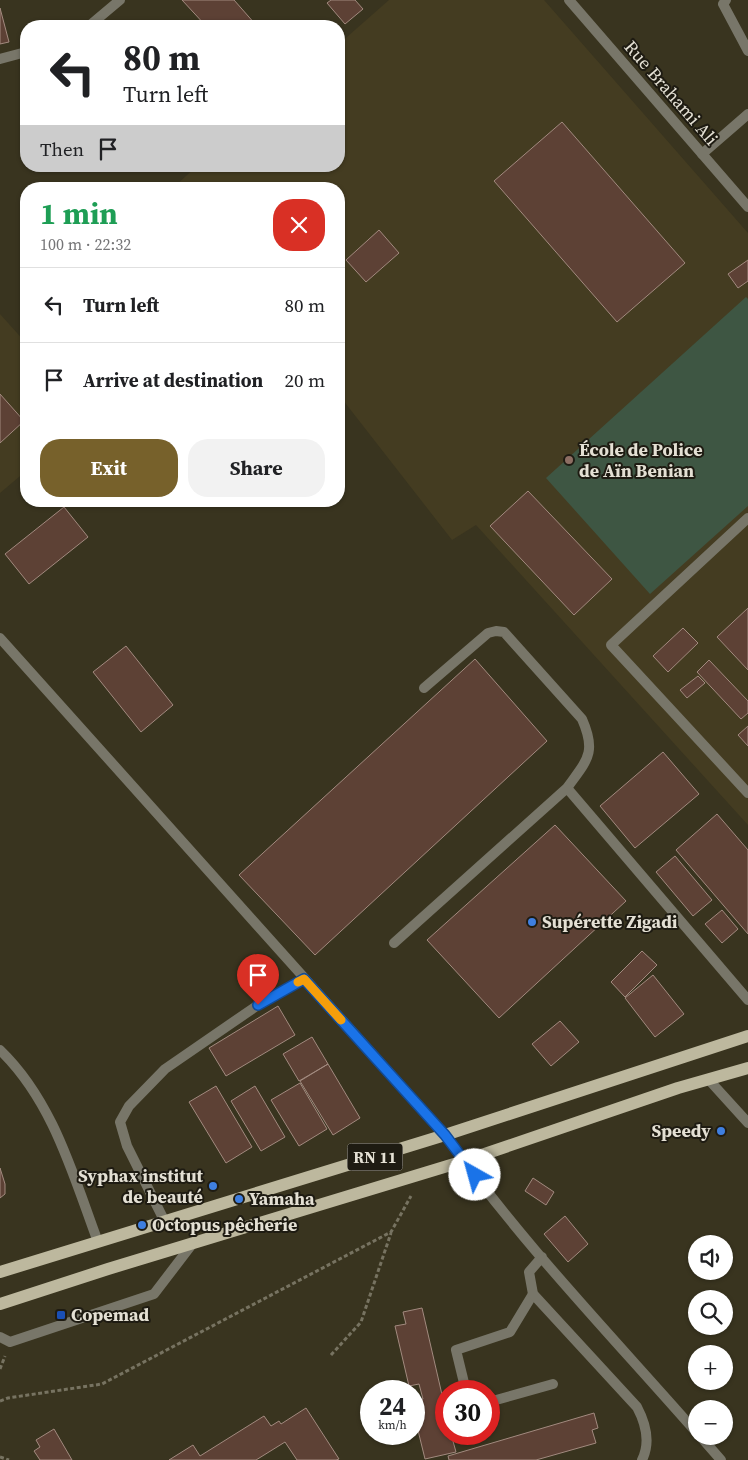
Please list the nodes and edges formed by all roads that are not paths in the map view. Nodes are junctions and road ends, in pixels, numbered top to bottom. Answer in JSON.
{"nodes":[{"id":1,"x":120,"y":0,"type":"edge"},
{"id":2,"x":569,"y":0,"type":"edge"},
{"id":3,"x":726,"y":0,"type":"edge"},
{"id":4,"x":96,"y":20,"type":"edge"},
{"id":5,"x":748,"y":51,"type":"edge"},
{"id":6,"x":20,"y":54,"type":"edge"},
{"id":7,"x":0,"y":59,"type":"edge"},
{"id":8,"x":748,"y":114,"type":"edge"},
{"id":9,"x":702,"y":154,"type":"junction"},
{"id":10,"x":748,"y":207,"type":"edge"},
{"id":11,"x":748,"y":518,"type":"edge"},
{"id":12,"x":0,"y":638,"type":"edge"},
{"id":13,"x":424,"y":688,"type":"dead end"},
{"id":14,"x":567,"y":788,"type":"junction"},
{"id":15,"x":748,"y":794,"type":"edge"},
{"id":16,"x":394,"y":943,"type":"dead end"},
{"id":17,"x":304,"y":979,"type":"junction"},
{"id":18,"x":748,"y":1000,"type":"edge"},
{"id":19,"x":748,"y":1036,"type":"edge"},
{"id":20,"x":0,"y":1050,"type":"edge"},
{"id":21,"x":748,"y":1068,"type":"edge"},
{"id":22,"x":709,"y":1080,"type":"junction"},
{"id":23,"x":748,"y":1123,"type":"edge"},
{"id":24,"x":445,"y":1135,"type":"junction"},
{"id":25,"x":464,"y":1161,"type":"junction"},
{"id":26,"x":166,"y":1222,"type":"junction"},
{"id":27,"x":98,"y":1242,"type":"junction"},
{"id":28,"x":193,"y":1243,"type":"junction"},
{"id":29,"x":542,"y":1257,"type":"junction"},
{"id":30,"x":0,"y":1272,"type":"edge"},
{"id":31,"x":533,"y":1294,"type":"junction"},
{"id":32,"x":0,"y":1304,"type":"edge"},
{"id":33,"x":0,"y":1337,"type":"edge"},
{"id":34,"x":463,"y":1380,"type":"edge"},
{"id":35,"x":553,"y":1384,"type":"dead end"},
{"id":36,"x":500,"y":1399,"type":"edge"},
{"id":37,"x":688,"y":1423,"type":"edge"},
{"id":38,"x":708,"y":1445,"type":"edge"},
{"id":39,"x":642,"y":1460,"type":"edge"},
{"id":40,"x":721,"y":1460,"type":"edge"}],
"edges":[{"from":1,"to":4,"type":"street"},
{"from":2,"to":9,"type":"street","name":"Rue Brahami Ali"},
{"from":3,"to":5,"type":"street"},
{"from":6,"to":7,"type":"street"},
{"from":8,"to":9,"type":"street"},
{"from":9,"to":10,"type":"street","name":"Rue Brahami Ali"},
{"from":11,"to":15,"type":"street"},
{"from":12,"to":17,"type":"street"},
{"from":13,"to":14,"type":"street"},
{"from":14,"to":16,"type":"street"},
{"from":14,"to":18,"type":"street"},
{"from":17,"to":24,"type":"street"},
{"from":17,"to":26,"type":"street"},
{"from":19,"to":24,"type":"main road","number":"RN 11"},
{"from":20,"to":27,"type":"street"},
{"from":21,"to":22,"type":"main road","number":"RN 11"},
{"from":22,"to":23,"type":"street"},
{"from":22,"to":25,"type":"main road","number":"RN 11"},
{"from":24,"to":25,"type":"street"},
{"from":24,"to":26,"type":"main road","number":"RN 11"},
{"from":25,"to":28,"type":"main road","number":"RN 11"},
{"from":25,"to":29,"type":"street"},
{"from":26,"to":27,"type":"main road","number":"RN 11"},
{"from":27,"to":30,"type":"main road","number":"RN 11"},
{"from":28,"to":32,"type":"main road","number":"RN 11"},
{"from":28,"to":33,"type":"street"},
{"from":29,"to":31,"type":"street"},
{"from":29,"to":37,"type":"street"},
{"from":31,"to":34,"type":"street"},
{"from":31,"to":39,"type":"street"},
{"from":35,"to":36,"type":"street"},
{"from":38,"to":40,"type":"street"}]}
